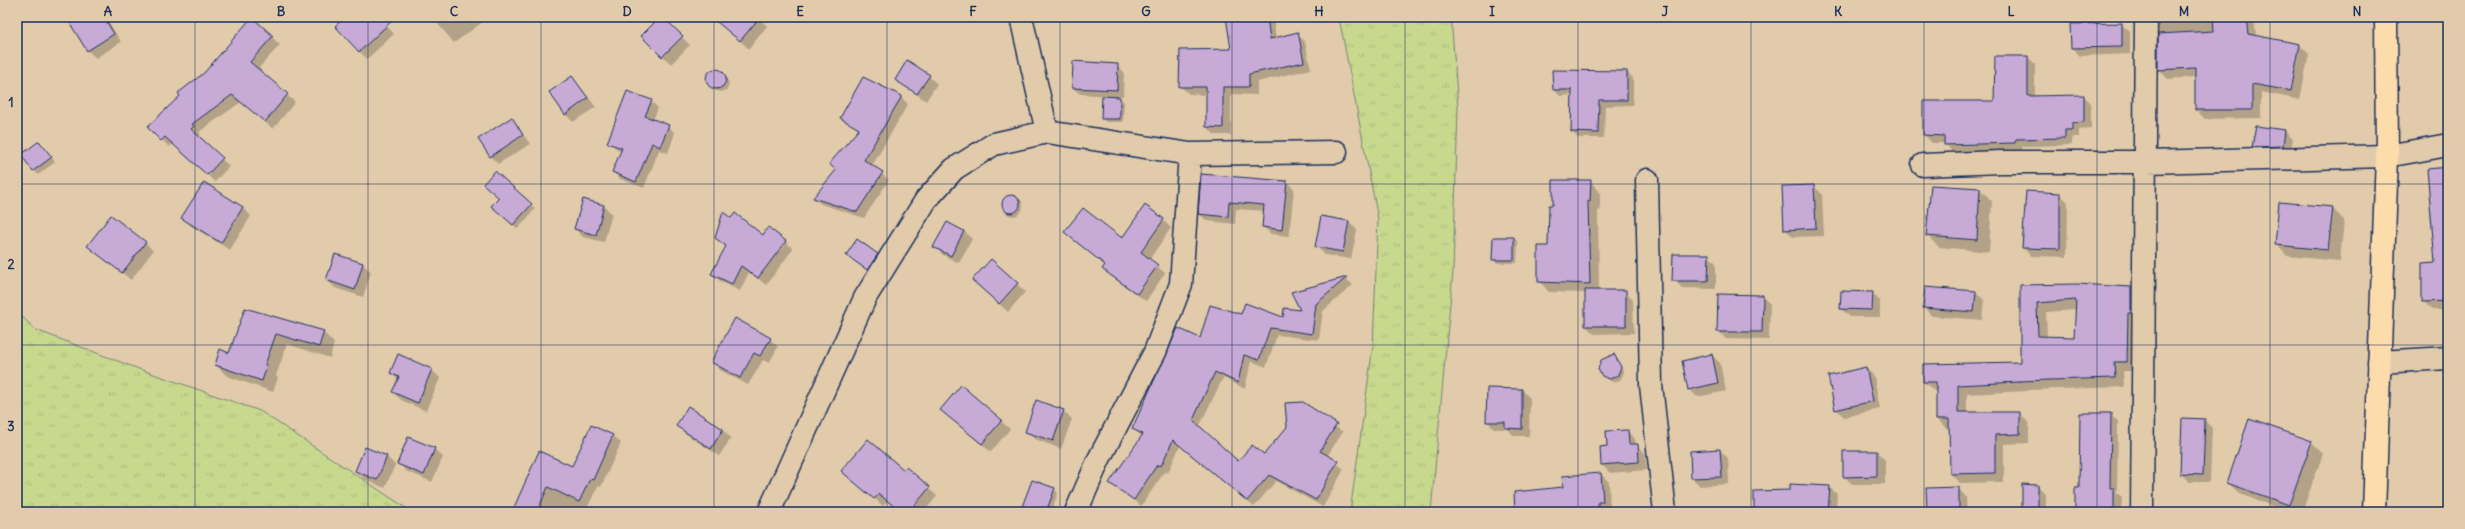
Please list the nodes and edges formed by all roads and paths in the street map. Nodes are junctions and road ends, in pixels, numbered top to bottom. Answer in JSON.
{"nodes":[{"id":1,"x":1021,"y":17,"type":"edge"},
{"id":2,"x":2146,"y":17,"type":"edge"},
{"id":3,"x":2386,"y":17,"type":"edge"},
{"id":4,"x":1047,"y":132,"type":"junction"},
{"id":5,"x":2448,"y":145,"type":"edge"},
{"id":6,"x":1336,"y":152,"type":"dead end"},
{"id":7,"x":1190,"y":154,"type":"junction"},
{"id":8,"x":2387,"y":156,"type":"junction"},
{"id":9,"x":2146,"y":162,"type":"junction"},
{"id":10,"x":1923,"y":165,"type":"dead end"},
{"id":11,"x":1646,"y":180,"type":"dead end"},
{"id":12,"x":2448,"y":358,"type":"edge"},
{"id":13,"x":2379,"y":362,"type":"junction"},
{"id":14,"x":769,"y":512,"type":"edge"},
{"id":15,"x":1076,"y":512,"type":"edge"},
{"id":16,"x":1665,"y":512,"type":"edge"},
{"id":17,"x":2142,"y":512,"type":"edge"},
{"id":18,"x":2374,"y":512,"type":"edge"}],
"edges":[{"from":1,"to":4,"type":"street"},
{"from":2,"to":9,"type":"street"},
{"from":3,"to":8,"type":"main road"},
{"from":4,"to":7,"type":"street"},
{"from":4,"to":14,"type":"street"},
{"from":5,"to":8,"type":"street"},
{"from":6,"to":7,"type":"street"},
{"from":7,"to":15,"type":"street"},
{"from":8,"to":9,"type":"street"},
{"from":8,"to":13,"type":"main road"},
{"from":9,"to":10,"type":"street"},
{"from":9,"to":17,"type":"street"},
{"from":11,"to":16,"type":"street"},
{"from":12,"to":13,"type":"street"},
{"from":13,"to":18,"type":"main road"}]}
